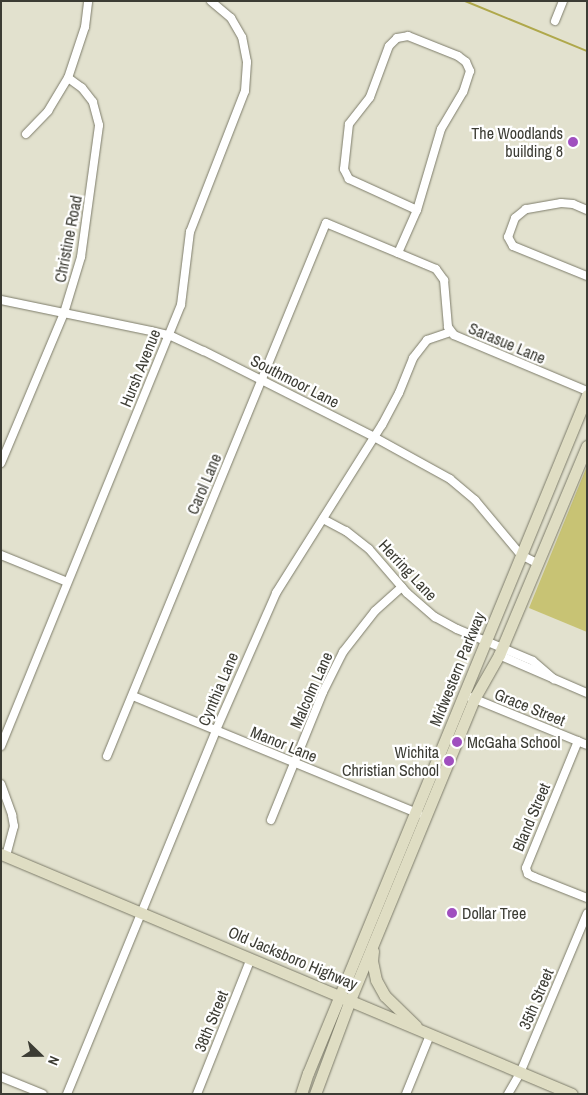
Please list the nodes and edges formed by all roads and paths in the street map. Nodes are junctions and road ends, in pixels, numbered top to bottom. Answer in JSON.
{"nodes":[{"id":1,"x":88,"y":1,"type":"edge"},
{"id":2,"x":211,"y":1,"type":"edge"},
{"id":3,"x":563,"y":1,"type":"edge"},
{"id":4,"x":555,"y":21,"type":"dead end"},
{"id":5,"x":68,"y":78,"type":"junction"},
{"id":6,"x":26,"y":134,"type":"dead end"},
{"id":7,"x":416,"y":210,"type":"junction"},
{"id":8,"x":587,"y":210,"type":"edge"},
{"id":9,"x":326,"y":223,"type":"joint"},
{"id":10,"x":398,"y":253,"type":"junction"},
{"id":11,"x":587,"y":276,"type":"edge"},
{"id":12,"x":1,"y":300,"type":"edge"},
{"id":13,"x":64,"y":313,"type":"junction"},
{"id":14,"x":450,"y":332,"type":"junction"},
{"id":15,"x":169,"y":335,"type":"junction"},
{"id":16,"x":261,"y":380,"type":"junction"},
{"id":17,"x":587,"y":391,"type":"edge"},
{"id":18,"x":587,"y":395,"type":"edge"},
{"id":19,"x":374,"y":437,"type":"junction"},
{"id":20,"x":587,"y":446,"type":"edge"},
{"id":21,"x":1,"y":463,"type":"edge"},
{"id":22,"x":323,"y":519,"type":"junction"},
{"id":23,"x":1,"y":555,"type":"edge"},
{"id":24,"x":522,"y":555,"type":"junction"},
{"id":25,"x":537,"y":563,"type":"junction"},
{"id":26,"x":67,"y":582,"type":"junction"},
{"id":27,"x":402,"y":588,"type":"junction"},
{"id":28,"x":486,"y":640,"type":"junction"},
{"id":29,"x":501,"y":651,"type":"junction"},
{"id":30,"x":587,"y":693,"type":"edge"},
{"id":31,"x":133,"y":696,"type":"junction"},
{"id":32,"x":469,"y":697,"type":"junction"},
{"id":33,"x":216,"y":730,"type":"junction"},
{"id":34,"x":578,"y":741,"type":"junction"},
{"id":35,"x":587,"y":744,"type":"edge"},
{"id":36,"x":1,"y":746,"type":"edge"},
{"id":37,"x":107,"y":756,"type":"dead end"},
{"id":38,"x":294,"y":763,"type":"junction"},
{"id":39,"x":1,"y":784,"type":"edge"},
{"id":40,"x":420,"y":815,"type":"junction"},
{"id":41,"x":271,"y":820,"type":"dead end"},
{"id":42,"x":4,"y":855,"type":"edge"},
{"id":43,"x":587,"y":898,"type":"edge"},
{"id":44,"x":142,"y":912,"type":"junction"},
{"id":45,"x":587,"y":914,"type":"edge"},
{"id":46,"x":374,"y":942,"type":"junction"},
{"id":47,"x":252,"y":958,"type":"junction"},
{"id":48,"x":345,"y":998,"type":"junction"},
{"id":49,"x":427,"y":1034,"type":"junction"},
{"id":50,"x":520,"y":1073,"type":"junction"},
{"id":51,"x":1,"y":1078,"type":"edge"},
{"id":52,"x":43,"y":1094,"type":"edge"},
{"id":53,"x":67,"y":1094,"type":"edge"},
{"id":54,"x":197,"y":1094,"type":"edge"},
{"id":55,"x":301,"y":1094,"type":"edge"},
{"id":56,"x":315,"y":1094,"type":"edge"},
{"id":57,"x":406,"y":1094,"type":"edge"},
{"id":58,"x":508,"y":1094,"type":"edge"},
{"id":59,"x":572,"y":1094,"type":"edge"}],
"edges":[{"from":1,"to":5,"type":"street"},
{"from":2,"to":15,"type":"street","name":"Hursh Avenue"},
{"from":3,"to":4,"type":"street"},
{"from":5,"to":6,"type":"street"},
{"from":5,"to":13,"type":"street","name":"Christine Road"},
{"from":7,"to":7,"type":"street"},
{"from":7,"to":10,"type":"street"},
{"from":8,"to":11,"type":"street"},
{"from":9,"to":10,"type":"street","name":"Sarasue Lane"},
{"from":9,"to":16,"type":"street","name":"Carol Lane"},
{"from":10,"to":14,"type":"street","name":"Sarasue Lane"},
{"from":12,"to":13,"type":"street","name":"Southmoor Lane"},
{"from":13,"to":15,"type":"street","name":"Southmoor Lane"},
{"from":13,"to":21,"type":"street","name":"Christine Road"},
{"from":14,"to":17,"type":"street","name":"Sarasue Lane"},
{"from":14,"to":19,"type":"street","name":"Cynthia Lane"},
{"from":15,"to":16,"type":"street","name":"Southmoor Lane"},
{"from":15,"to":26,"type":"street","name":"Hursh Avenue"},
{"from":16,"to":19,"type":"street","name":"Southmoor Lane"},
{"from":16,"to":31,"type":"street","name":"Carol Lane"},
{"from":18,"to":24,"type":"main road","name":"Midwestern Parkway"},
{"from":19,"to":22,"type":"street","name":"Cynthia Lane"},
{"from":19,"to":24,"type":"street","name":"Southmoor Lane"},
{"from":20,"to":25,"type":"main road","name":"Midwestern Parkway"},
{"from":22,"to":27,"type":"street","name":"Herring Lane"},
{"from":22,"to":33,"type":"street","name":"Cynthia Lane"},
{"from":23,"to":26,"type":"street"},
{"from":24,"to":25,"type":"street","name":"Southmoor Lane"},
{"from":24,"to":28,"type":"main road","name":"Midwestern Parkway"},
{"from":25,"to":29,"type":"main road","name":"Midwestern Parkway"},
{"from":26,"to":36,"type":"street","name":"Hursh Avenue"},
{"from":27,"to":28,"type":"street","name":"Herring Lane"},
{"from":27,"to":38,"type":"street","name":"Malcolm Lane"},
{"from":28,"to":29,"type":"street","name":"Herring Lane"},
{"from":28,"to":32,"type":"main road","name":"Midwestern Parkway"},
{"from":29,"to":30,"type":"street","name":"Herring Lane"},
{"from":29,"to":32,"type":"main road","name":"Midwestern Parkway"},
{"from":31,"to":33,"type":"street","name":"Manor Lane"},
{"from":31,"to":37,"type":"street","name":"Carol Lane"},
{"from":32,"to":34,"type":"street","name":"Grace Street"},
{"from":32,"to":40,"type":"main road","name":"Midwestern Parkway"},
{"from":33,"to":38,"type":"street","name":"Manor Lane"},
{"from":33,"to":44,"type":"street","name":"Cynthia Lane"},
{"from":34,"to":35,"type":"street","name":"Grace Street"},
{"from":34,"to":43,"type":"street","name":"Bland Street"},
{"from":38,"to":40,"type":"street","name":"Manor Lane"},
{"from":38,"to":41,"type":"street","name":"Malcolm Lane"},
{"from":39,"to":42,"type":"street"},
{"from":40,"to":46,"type":"main road","name":"Midwestern Parkway"},
{"from":40,"to":48,"type":"main road","name":"Midwestern Parkway"},
{"from":42,"to":44,"type":"main road","name":"Old Jacksboro Highway"},
{"from":44,"to":47,"type":"main road","name":"Old Jacksboro Highway"},
{"from":44,"to":53,"type":"street","name":"Cynthia Lane"},
{"from":45,"to":50,"type":"street","name":"35th Street"},
{"from":46,"to":48,"type":"main road","name":"Midwestern Parkway"},
{"from":46,"to":49,"type":"main road"},
{"from":47,"to":48,"type":"main road","name":"Old Jacksboro Highway"},
{"from":47,"to":54,"type":"street","name":"38th Street"},
{"from":48,"to":49,"type":"main road","name":"Old Jacksboro Highway"},
{"from":48,"to":55,"type":"main road","name":"Midwestern Parkway"},
{"from":48,"to":56,"type":"main road","name":"Midwestern Parkway"},
{"from":49,"to":50,"type":"main road","name":"Old Jacksboro Highway"},
{"from":49,"to":57,"type":"street"},
{"from":50,"to":58,"type":"street","name":"35th Street"},
{"from":50,"to":59,"type":"main road","name":"Old Jacksboro Highway"},
{"from":51,"to":52,"type":"street"}]}
